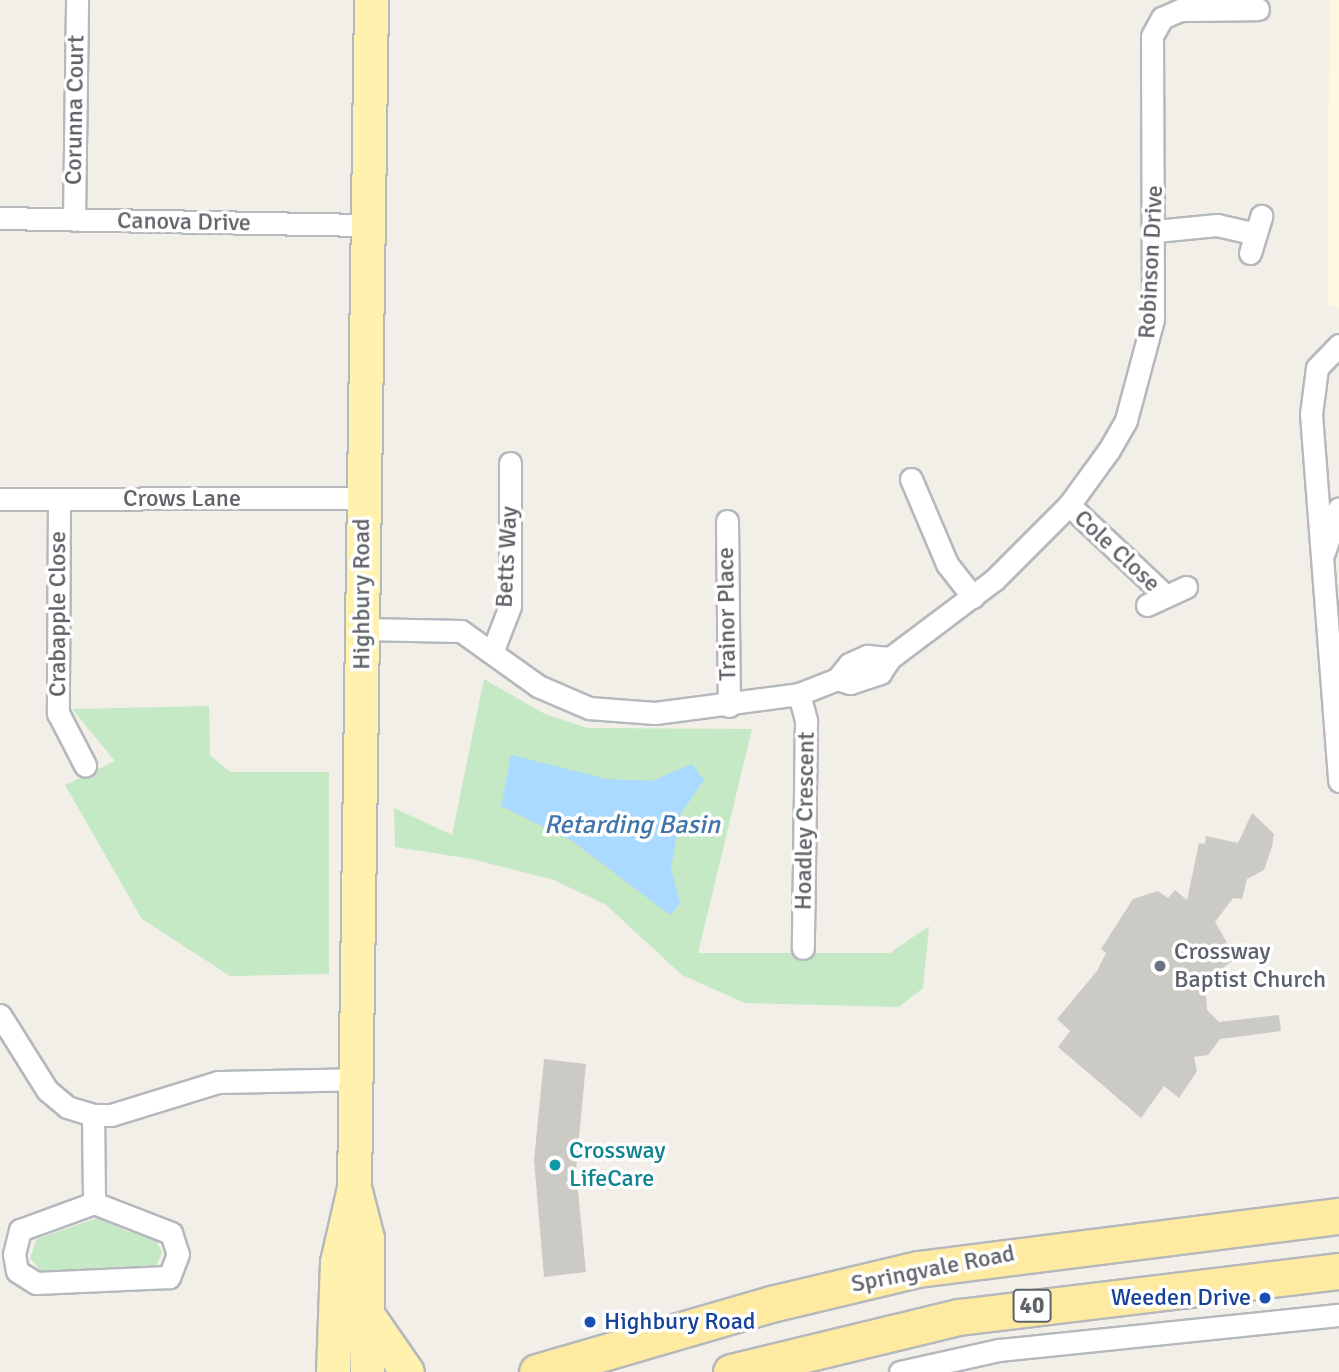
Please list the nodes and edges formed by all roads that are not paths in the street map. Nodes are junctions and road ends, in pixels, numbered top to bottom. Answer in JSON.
{"nodes":[{"id":1,"x":77,"y":0,"type":"edge"},
{"id":2,"x":371,"y":0,"type":"edge"},
{"id":3,"x":1259,"y":12,"type":"edge"},
{"id":4,"x":0,"y":218,"type":"edge"},
{"id":5,"x":74,"y":220,"type":"junction"},
{"id":6,"x":368,"y":225,"type":"junction"},
{"id":7,"x":1156,"y":231,"type":"junction"},
{"id":8,"x":1256,"y":234,"type":"dead end"},
{"id":9,"x":1339,"y":345,"type":"edge"},
{"id":10,"x":510,"y":463,"type":"dead end"},
{"id":11,"x":911,"y":479,"type":"dead end"},
{"id":12,"x":363,"y":498,"type":"junction"},
{"id":13,"x":0,"y":499,"type":"edge"},
{"id":14,"x":59,"y":499,"type":"junction"},
{"id":15,"x":1069,"y":505,"type":"junction"},
{"id":16,"x":1339,"y":508,"type":"edge"},
{"id":17,"x":726,"y":521,"type":"dead end"},
{"id":18,"x":1324,"y":552,"type":"junction"},
{"id":19,"x":1186,"y":587,"type":"dead end"},
{"id":20,"x":973,"y":597,"type":"junction"},
{"id":21,"x":363,"y":629,"type":"junction"},
{"id":22,"x":493,"y":650,"type":"junction"},
{"id":23,"x":799,"y":694,"type":"junction"},
{"id":24,"x":729,"y":706,"type":"junction"},
{"id":25,"x":85,"y":765,"type":"dead end"},
{"id":26,"x":1339,"y":781,"type":"edge"},
{"id":27,"x":803,"y":948,"type":"dead end"},
{"id":28,"x":0,"y":1015,"type":"edge"},
{"id":29,"x":356,"y":1079,"type":"junction"},
{"id":30,"x":93,"y":1115,"type":"junction"},
{"id":31,"x":354,"y":1188,"type":"junction"},
{"id":32,"x":94,"y":1203,"type":"junction"},
{"id":33,"x":1339,"y":1216,"type":"edge"},
{"id":34,"x":1339,"y":1271,"type":"edge"},
{"id":35,"x":367,"y":1314,"type":"junction"},
{"id":36,"x":1339,"y":1315,"type":"edge"},
{"id":37,"x":333,"y":1356,"type":"edge"},
{"id":38,"x":313,"y":1372,"type":"edge"},
{"id":39,"x":367,"y":1372,"type":"edge"},
{"id":40,"x":407,"y":1372,"type":"edge"},
{"id":41,"x":537,"y":1372,"type":"edge"},
{"id":42,"x":731,"y":1372,"type":"edge"},
{"id":43,"x":900,"y":1372,"type":"edge"}],
"edges":[{"from":1,"to":5,"type":"street","name":"Corunna Court"},
{"from":2,"to":6,"type":"main road","name":"Highbury Road"},
{"from":3,"to":7,"type":"street","name":"Robinson Drive"},
{"from":4,"to":5,"type":"street","name":"Canova Drive"},
{"from":5,"to":6,"type":"street","name":"Canova Drive"},
{"from":6,"to":12,"type":"main road","name":"Highbury Road"},
{"from":7,"to":8,"type":"street"},
{"from":7,"to":15,"type":"street","name":"Robinson Drive"},
{"from":9,"to":18,"type":"street"},
{"from":10,"to":22,"type":"street","name":"Betts Way"},
{"from":11,"to":20,"type":"street"},
{"from":12,"to":14,"type":"street","name":"Crows Lane"},
{"from":12,"to":21,"type":"main road","name":"Highbury Road"},
{"from":13,"to":14,"type":"street","name":"Crows Lane"},
{"from":14,"to":25,"type":"street","name":"Crabapple Close"},
{"from":15,"to":19,"type":"street","name":"Cole Close"},
{"from":15,"to":20,"type":"street","name":"Robinson Drive"},
{"from":16,"to":18,"type":"street"},
{"from":17,"to":24,"type":"street","name":"Trainor Place"},
{"from":18,"to":26,"type":"street"},
{"from":20,"to":23,"type":"street","name":"Robinson Drive"},
{"from":21,"to":22,"type":"street","name":"Robinson Drive"},
{"from":21,"to":29,"type":"main road","name":"Highbury Road"},
{"from":22,"to":24,"type":"street","name":"Robinson Drive"},
{"from":23,"to":24,"type":"street","name":"Robinson Drive"},
{"from":23,"to":27,"type":"street","name":"Hoadley Crescent"},
{"from":28,"to":30,"type":"street"},
{"from":29,"to":30,"type":"street"},
{"from":29,"to":31,"type":"main road","name":"Highbury Road"},
{"from":30,"to":32,"type":"street"},
{"from":31,"to":35,"type":"main road","name":"Highbury Road"},
{"from":31,"to":37,"type":"main road","name":"Highbury Road"},
{"from":32,"to":32,"type":"street"},
{"from":33,"to":41,"type":"highway","name":"Springvale Road","number":"40"},
{"from":34,"to":42,"type":"highway","number":"40"},
{"from":35,"to":39,"type":"main road","name":"Highbury Road"},
{"from":35,"to":40,"type":"main road"},
{"from":36,"to":43,"type":"street"},
{"from":37,"to":38,"type":"main road"}]}
